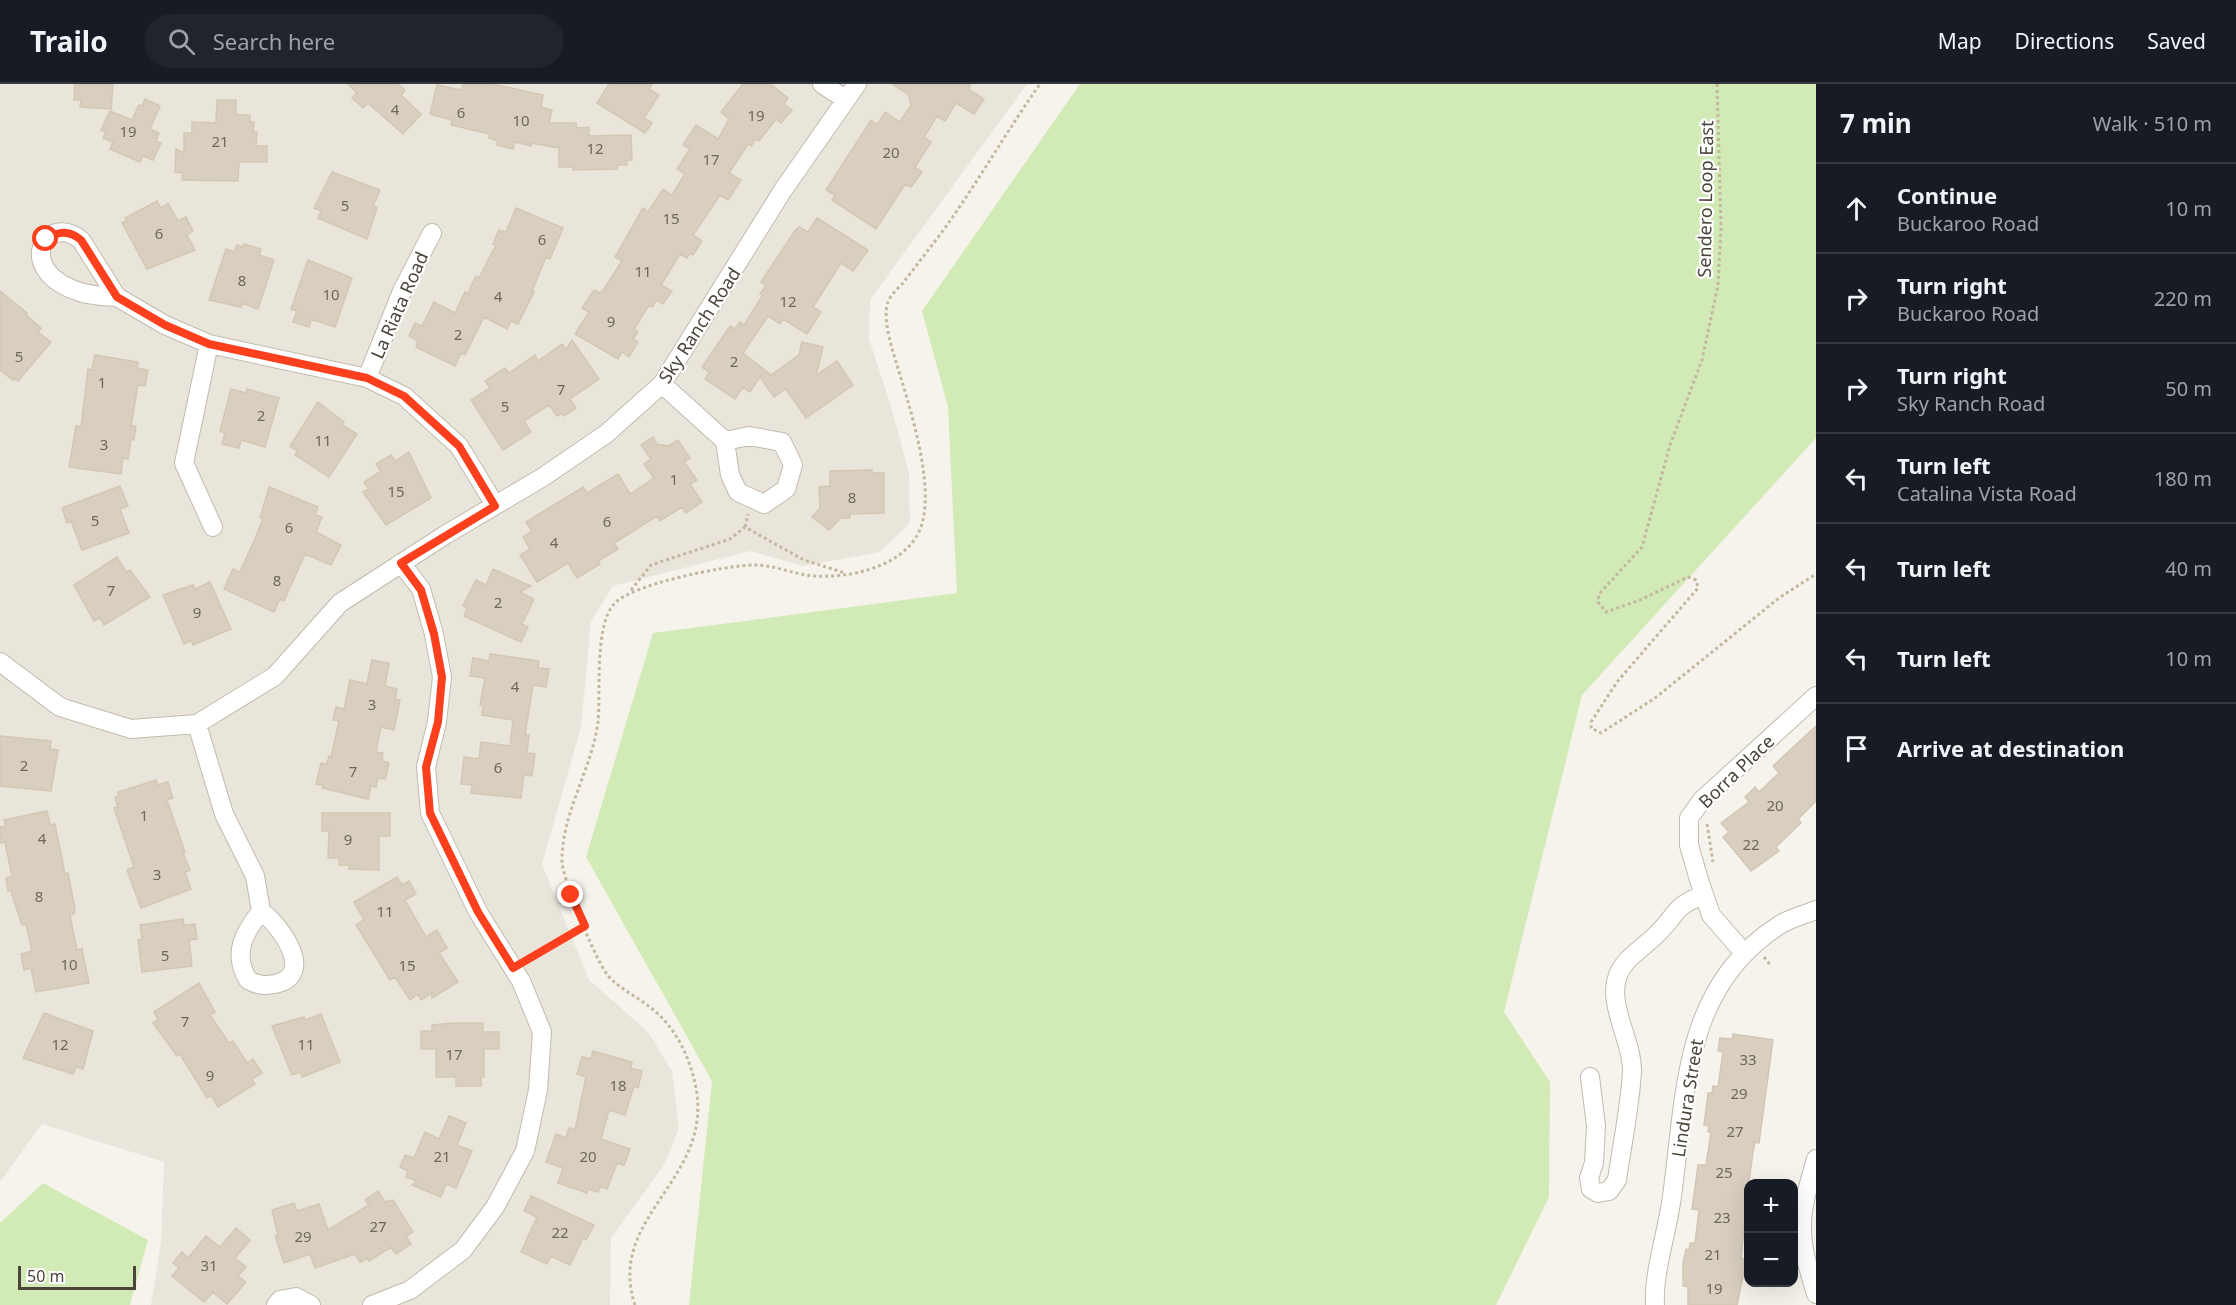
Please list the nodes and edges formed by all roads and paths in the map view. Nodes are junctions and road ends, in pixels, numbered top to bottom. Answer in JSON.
{"nodes":[{"id":1,"x":822,"y":84,"type":"edge"},
{"id":2,"x":857,"y":84,"type":"edge"},
{"id":3,"x":1040,"y":84,"type":"edge"},
{"id":4,"x":1717,"y":84,"type":"edge"},
{"id":5,"x":845,"y":99,"type":"junction"},
{"id":6,"x":432,"y":233,"type":"dead end"},
{"id":7,"x":117,"y":297,"type":"dead end"},
{"id":8,"x":209,"y":344,"type":"junction"},
{"id":9,"x":367,"y":378,"type":"junction"},
{"id":10,"x":662,"y":384,"type":"junction"},
{"id":11,"x":725,"y":441,"type":"dead end"},
{"id":12,"x":495,"y":506,"type":"junction"},
{"id":13,"x":213,"y":527,"type":"dead end"},
{"id":14,"x":401,"y":563,"type":"junction"},
{"id":15,"x":848,"y":574,"type":"junction"},
{"id":16,"x":1816,"y":574,"type":"edge"},
{"id":17,"x":630,"y":592,"type":"junction"},
{"id":18,"x":0,"y":664,"type":"edge"},
{"id":19,"x":1816,"y":696,"type":"edge"},
{"id":20,"x":197,"y":724,"type":"junction"},
{"id":21,"x":1711,"y":817,"type":"dead end"},
{"id":22,"x":1714,"y":872,"type":"dead end"},
{"id":23,"x":1704,"y":895,"type":"junction"},
{"id":24,"x":1816,"y":910,"type":"edge"},
{"id":25,"x":261,"y":911,"type":"dead end"},
{"id":26,"x":585,"y":926,"type":"junction"},
{"id":27,"x":1750,"y":948,"type":"junction"},
{"id":28,"x":1771,"y":966,"type":"dead end"},
{"id":29,"x":513,"y":968,"type":"junction"},
{"id":30,"x":1590,"y":1077,"type":"dead end"},
{"id":31,"x":1816,"y":1160,"type":"edge"},
{"id":32,"x":1816,"y":1294,"type":"edge"},
{"id":33,"x":276,"y":1305,"type":"edge"},
{"id":34,"x":311,"y":1305,"type":"edge"},
{"id":35,"x":372,"y":1305,"type":"edge"},
{"id":36,"x":635,"y":1305,"type":"edge"},
{"id":37,"x":1656,"y":1305,"type":"edge"}],
"edges":[{"from":1,"to":5,"type":"street"},
{"from":2,"to":5,"type":"street","name":"Sky Ranch Road"},
{"from":3,"to":15,"type":"path"},
{"from":4,"to":16,"type":"path","name":"Sendero Loop East"},
{"from":5,"to":10,"type":"street","name":"Sky Ranch Road"},
{"from":6,"to":9,"type":"street","name":"La Riata Road"},
{"from":7,"to":8,"type":"street"},
{"from":8,"to":9,"type":"street"},
{"from":8,"to":13,"type":"street"},
{"from":9,"to":12,"type":"street"},
{"from":10,"to":11,"type":"street"},
{"from":10,"to":12,"type":"street","name":"Sky Ranch Road"},
{"from":12,"to":14,"type":"street","name":"Sky Ranch Road"},
{"from":14,"to":20,"type":"street","name":"Sky Ranch Road"},
{"from":14,"to":29,"type":"street"},
{"from":15,"to":17,"type":"path"},
{"from":15,"to":17,"type":"path"},
{"from":17,"to":26,"type":"path"},
{"from":18,"to":20,"type":"street","name":"Sky Ranch Road"},
{"from":19,"to":23,"type":"street","name":"Borra Place"},
{"from":20,"to":25,"type":"street"},
{"from":21,"to":22,"type":"path"},
{"from":23,"to":27,"type":"street","name":"Borra Place"},
{"from":23,"to":30,"type":"street"},
{"from":24,"to":27,"type":"street","name":"Lindura Street"},
{"from":26,"to":29,"type":"path"},
{"from":26,"to":36,"type":"path"},
{"from":27,"to":28,"type":"path"},
{"from":27,"to":37,"type":"street","name":"Lindura Street"},
{"from":29,"to":35,"type":"street"},
{"from":31,"to":32,"type":"street"},
{"from":33,"to":34,"type":"street"}]}
